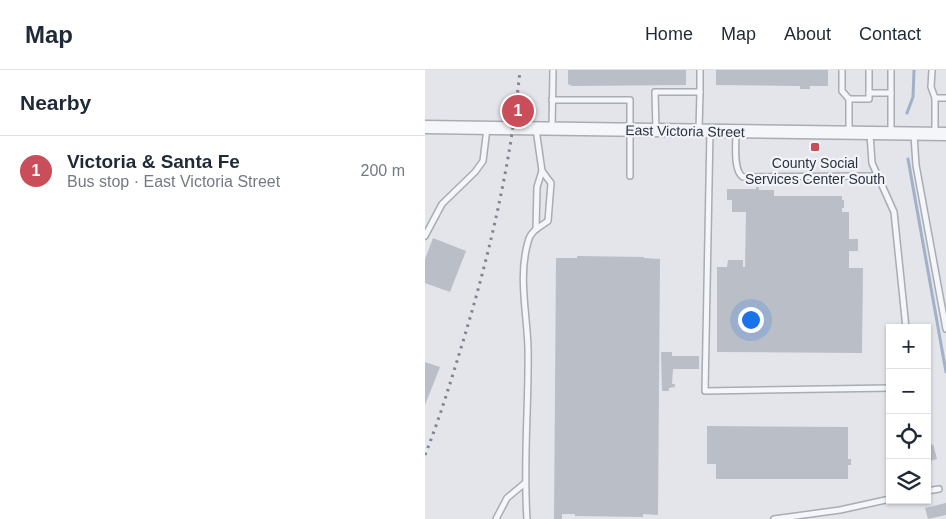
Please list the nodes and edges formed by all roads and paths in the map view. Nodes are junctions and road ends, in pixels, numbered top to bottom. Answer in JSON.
{"nodes":[{"id":1,"x":553,"y":70,"type":"edge"},
{"id":2,"x":700,"y":70,"type":"edge"},
{"id":3,"x":842,"y":70,"type":"edge"},
{"id":4,"x":869,"y":70,"type":"edge"},
{"id":5,"x":891,"y":70,"type":"edge"},
{"id":6,"x":932,"y":70,"type":"edge"},
{"id":7,"x":699,"y":92,"type":"junction"},
{"id":8,"x":869,"y":93,"type":"junction"},
{"id":9,"x":891,"y":93,"type":"junction"},
{"id":10,"x":935,"y":98,"type":"junction"},
{"id":11,"x":946,"y":98,"type":"edge"},
{"id":12,"x":849,"y":99,"type":"junction"},
{"id":13,"x":553,"y":100,"type":"junction"},
{"id":14,"x":425,"y":127,"type":"edge"},
{"id":15,"x":487,"y":128,"type":"junction"},
{"id":16,"x":536,"y":128,"type":"junction"},
{"id":17,"x":552,"y":129,"type":"junction"},
{"id":18,"x":630,"y":130,"type":"junction"},
{"id":19,"x":655,"y":130,"type":"junction"},
{"id":20,"x":705,"y":131,"type":"junction"},
{"id":21,"x":736,"y":131,"type":"junction"},
{"id":22,"x":849,"y":133,"type":"junction"},
{"id":23,"x":870,"y":133,"type":"junction"},
{"id":24,"x":891,"y":134,"type":"junction"},
{"id":25,"x":914,"y":134,"type":"junction"},
{"id":26,"x":941,"y":134,"type":"edge"},
{"id":27,"x":542,"y":171,"type":"junction"},
{"id":28,"x":630,"y":176,"type":"dead end"},
{"id":29,"x":877,"y":176,"type":"junction"},
{"id":30,"x":536,"y":229,"type":"junction"},
{"id":31,"x":425,"y":235,"type":"edge"},
{"id":32,"x":906,"y":324,"type":"edge"},
{"id":33,"x":946,"y":329,"type":"edge"},
{"id":34,"x":886,"y":388,"type":"edge"},
{"id":35,"x":525,"y":483,"type":"junction"},
{"id":36,"x":939,"y":489,"type":"dead end"},
{"id":37,"x":931,"y":490,"type":"edge"},
{"id":38,"x":886,"y":500,"type":"edge"},
{"id":39,"x":496,"y":519,"type":"edge"},
{"id":40,"x":527,"y":519,"type":"edge"},
{"id":41,"x":774,"y":519,"type":"edge"}],
"edges":[{"from":1,"to":13,"type":"lane"},
{"from":2,"to":7,"type":"lane"},
{"from":3,"to":12,"type":"lane"},
{"from":4,"to":8,"type":"lane"},
{"from":5,"to":9,"type":"lane"},
{"from":6,"to":10,"type":"lane"},
{"from":7,"to":19,"type":"lane"},
{"from":7,"to":20,"type":"lane"},
{"from":8,"to":9,"type":"lane"},
{"from":8,"to":12,"type":"lane"},
{"from":9,"to":24,"type":"lane"},
{"from":10,"to":11,"type":"lane"},
{"from":10,"to":26,"type":"lane"},
{"from":12,"to":22,"type":"lane"},
{"from":13,"to":17,"type":"lane"},
{"from":13,"to":18,"type":"lane"},
{"from":14,"to":15,"type":"street","name":"East Victoria Street"},
{"from":15,"to":16,"type":"street","name":"East Victoria Street"},
{"from":15,"to":31,"type":"lane"},
{"from":16,"to":17,"type":"street","name":"East Victoria Street"},
{"from":16,"to":27,"type":"lane"},
{"from":17,"to":18,"type":"street","name":"East Victoria Street"},
{"from":18,"to":19,"type":"street","name":"East Victoria Street"},
{"from":18,"to":28,"type":"lane"},
{"from":19,"to":20,"type":"street","name":"East Victoria Street"},
{"from":20,"to":21,"type":"street","name":"East Victoria Street"},
{"from":20,"to":34,"type":"lane"},
{"from":21,"to":22,"type":"street","name":"East Victoria Street"},
{"from":21,"to":29,"type":"lane"},
{"from":22,"to":23,"type":"street","name":"East Victoria Street"},
{"from":23,"to":24,"type":"street","name":"East Victoria Street"},
{"from":23,"to":29,"type":"lane"},
{"from":24,"to":25,"type":"street","name":"East Victoria Street"},
{"from":25,"to":26,"type":"street","name":"East Victoria Street"},
{"from":25,"to":33,"type":"lane"},
{"from":27,"to":30,"type":"lane"},
{"from":27,"to":30,"type":"lane"},
{"from":29,"to":32,"type":"lane"},
{"from":30,"to":35,"type":"lane"},
{"from":35,"to":39,"type":"lane"},
{"from":35,"to":40,"type":"lane"},
{"from":36,"to":37,"type":"lane"},
{"from":38,"to":41,"type":"lane"}]}
